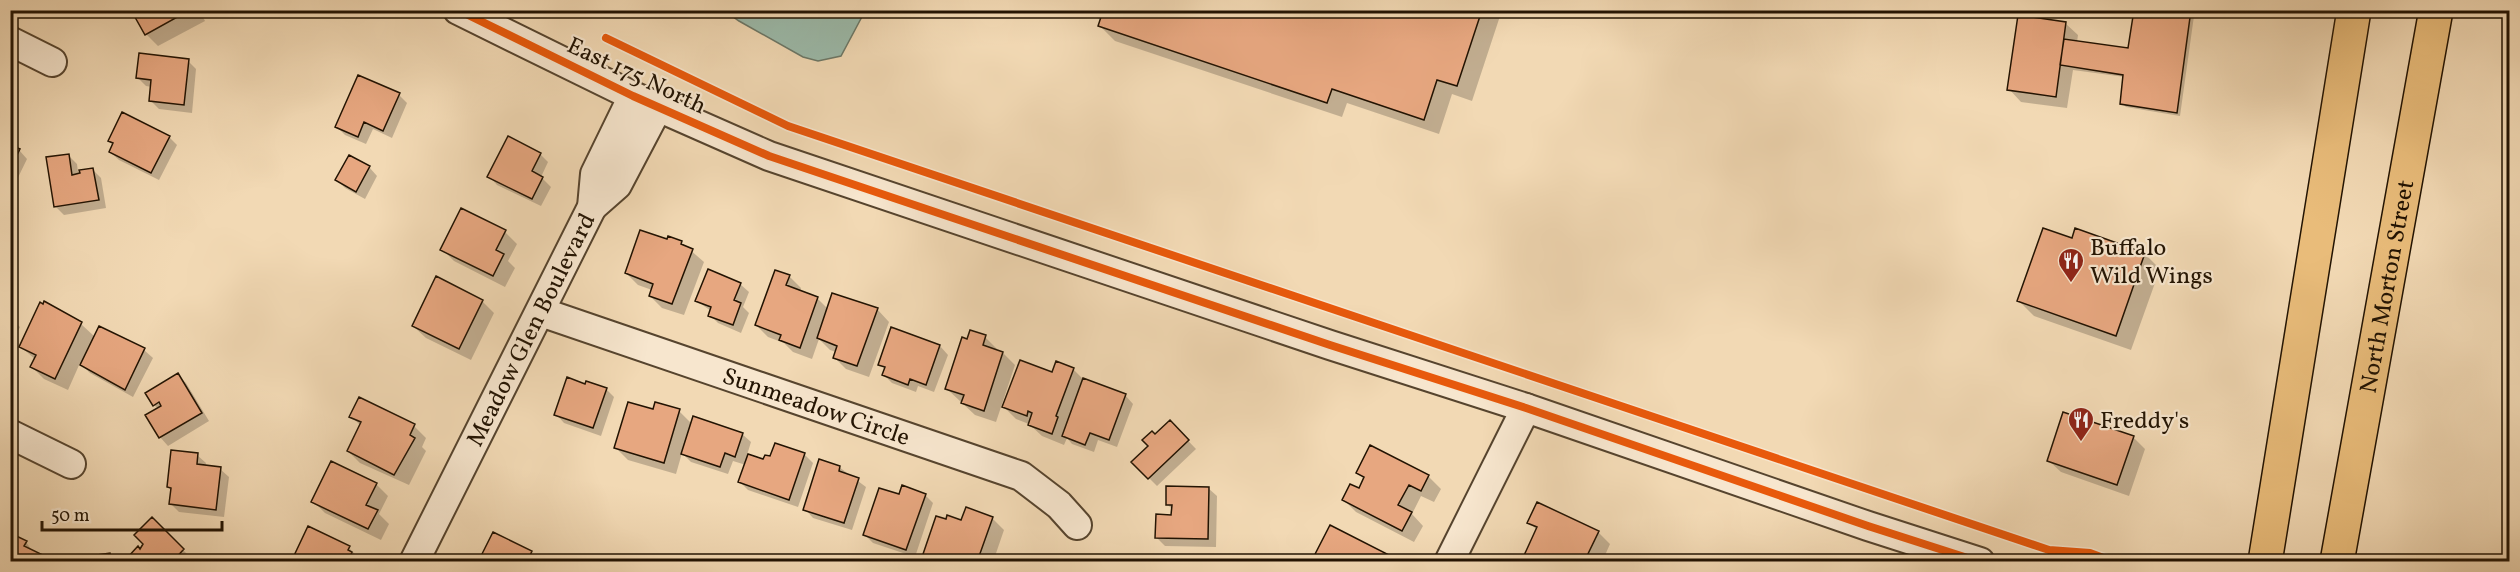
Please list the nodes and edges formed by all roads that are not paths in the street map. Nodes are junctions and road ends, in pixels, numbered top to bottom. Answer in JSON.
{"nodes":[{"id":1,"x":458,"y":10,"type":"edge"},
{"id":2,"x":2354,"y":10,"type":"edge"},
{"id":3,"x":2436,"y":10,"type":"edge"},
{"id":4,"x":10,"y":41,"type":"edge"},
{"id":5,"x":52,"y":62,"type":"dead end"},
{"id":6,"x":645,"y":101,"type":"junction"},
{"id":7,"x":541,"y":312,"type":"junction"},
{"id":8,"x":1526,"y":408,"type":"junction"},
{"id":9,"x":10,"y":434,"type":"edge"},
{"id":10,"x":70,"y":464,"type":"dead end"},
{"id":11,"x":1077,"y":525,"type":"dead end"},
{"id":12,"x":414,"y":561,"type":"edge"},
{"id":13,"x":1449,"y":561,"type":"edge"},
{"id":14,"x":1980,"y":561,"type":"edge"},
{"id":15,"x":2265,"y":561,"type":"edge"},
{"id":16,"x":2337,"y":561,"type":"edge"}],
"edges":[{"from":1,"to":6,"type":"street","name":"East 175 North"},
{"from":2,"to":15,"type":"main road"},
{"from":3,"to":16,"type":"main road","name":"North Morton Street"},
{"from":4,"to":5,"type":"street"},
{"from":6,"to":7,"type":"street","name":"Meadow Glen Boulevard"},
{"from":6,"to":8,"type":"street","name":"East 175 North"},
{"from":7,"to":11,"type":"street","name":"Sunmeadow Circle"},
{"from":7,"to":12,"type":"street","name":"Meadow Glen Boulevard"},
{"from":8,"to":13,"type":"street"},
{"from":8,"to":14,"type":"street","name":"East 175 North"},
{"from":9,"to":10,"type":"street"}]}
